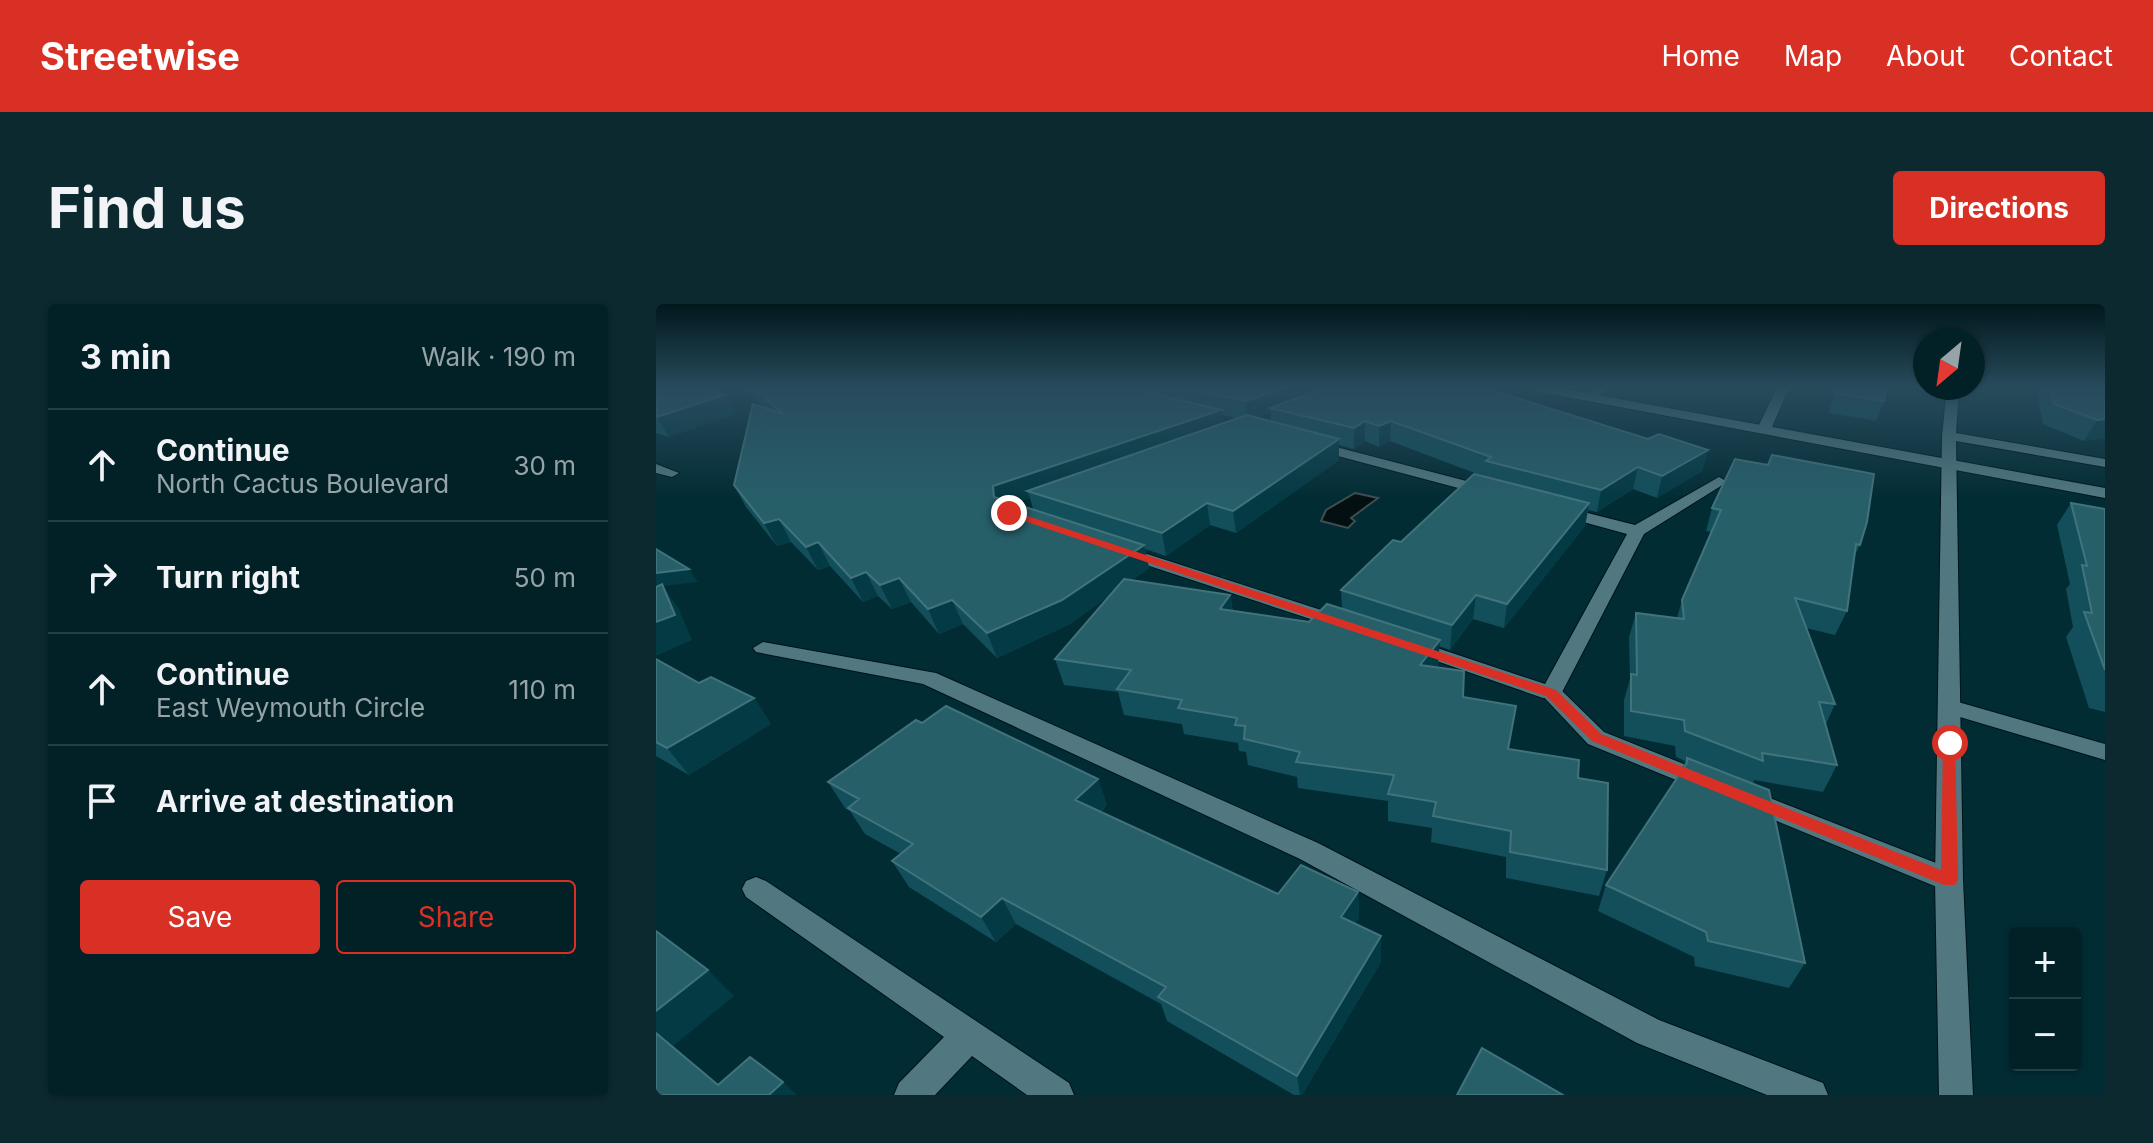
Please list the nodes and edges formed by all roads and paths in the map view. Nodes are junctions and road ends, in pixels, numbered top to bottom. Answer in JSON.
{"nodes":[{"id":1,"x":1745,"y":425,"type":"edge"},
{"id":2,"x":1766,"y":425,"type":"edge"},
{"id":3,"x":1950,"y":425,"type":"edge"},
{"id":4,"x":1764,"y":429,"type":"junction"},
{"id":5,"x":1949,"y":436,"type":"junction"},
{"id":6,"x":1292,"y":439,"type":"edge"},
{"id":7,"x":2105,"y":463,"type":"edge"},
{"id":8,"x":1950,"y":464,"type":"junction"},
{"id":9,"x":656,"y":468,"type":"edge"},
{"id":10,"x":672,"y":473,"type":"dead end"},
{"id":11,"x":1719,"y":481,"type":"dead end"},
{"id":12,"x":2105,"y":493,"type":"edge"},
{"id":13,"x":1502,"y":495,"type":"edge"},
{"id":14,"x":1547,"y":507,"type":"edge"},
{"id":15,"x":1637,"y":531,"type":"junction"},
{"id":16,"x":1099,"y":543,"type":"edge"},
{"id":17,"x":1355,"y":628,"type":"edge"},
{"id":18,"x":1400,"y":643,"type":"edge"},
{"id":19,"x":763,"y":648,"type":"dead end"},
{"id":20,"x":1551,"y":693,"type":"junction"},
{"id":21,"x":1951,"y":707,"type":"junction"},
{"id":22,"x":2105,"y":752,"type":"edge"},
{"id":23,"x":1949,"y":880,"type":"junction"},
{"id":24,"x":756,"y":889,"type":"dead end"},
{"id":25,"x":969,"y":1035,"type":"junction"},
{"id":26,"x":911,"y":1095,"type":"edge"},
{"id":27,"x":1057,"y":1095,"type":"edge"},
{"id":28,"x":1811,"y":1095,"type":"edge"},
{"id":29,"x":1956,"y":1095,"type":"edge"}],
"edges":[{"from":1,"to":4,"type":"street"},
{"from":2,"to":4,"type":"street"},
{"from":3,"to":5,"type":"street"},
{"from":4,"to":8,"type":"street"},
{"from":5,"to":7,"type":"street"},
{"from":5,"to":8,"type":"street"},
{"from":6,"to":13,"type":"street"},
{"from":8,"to":12,"type":"street"},
{"from":8,"to":21,"type":"street"},
{"from":9,"to":10,"type":"street"},
{"from":11,"to":15,"type":"street"},
{"from":14,"to":15,"type":"street"},
{"from":15,"to":20,"type":"street"},
{"from":16,"to":17,"type":"street"},
{"from":18,"to":20,"type":"street"},
{"from":19,"to":28,"type":"street"},
{"from":20,"to":23,"type":"street"},
{"from":21,"to":22,"type":"street"},
{"from":21,"to":23,"type":"street"},
{"from":23,"to":29,"type":"street"},
{"from":24,"to":25,"type":"street"},
{"from":25,"to":26,"type":"street"},
{"from":25,"to":27,"type":"street"}]}
